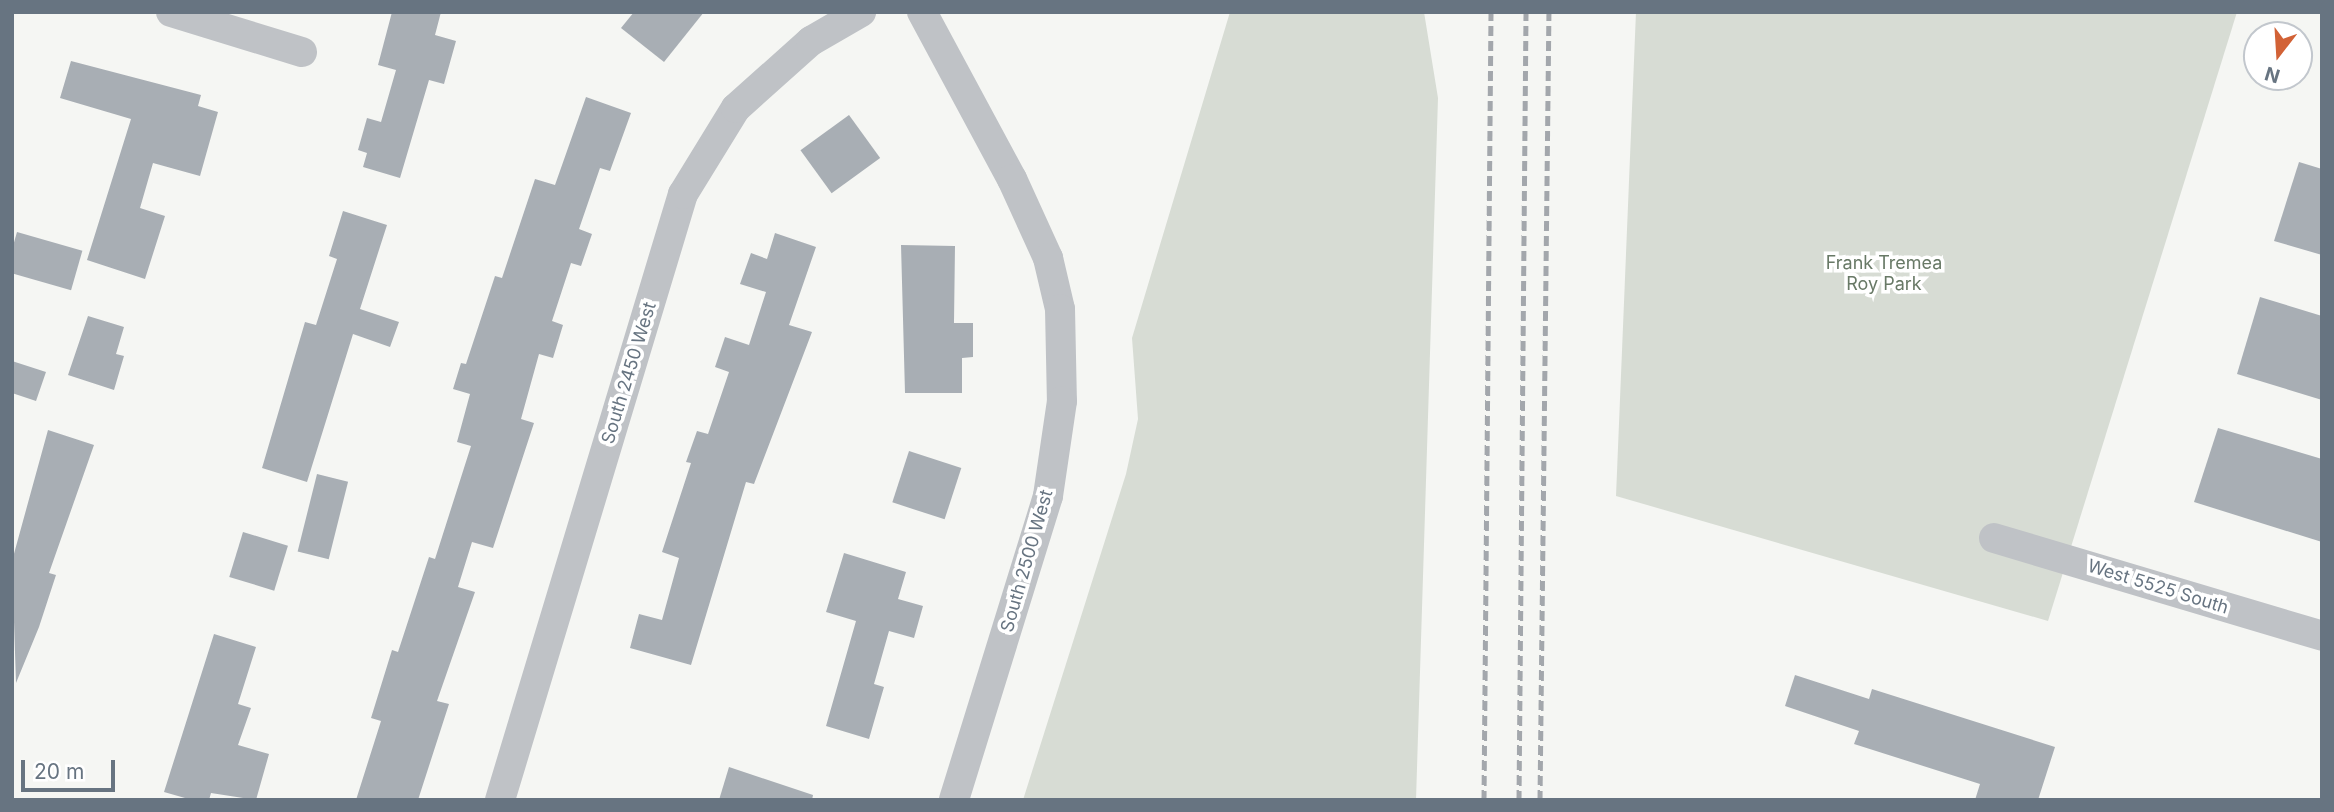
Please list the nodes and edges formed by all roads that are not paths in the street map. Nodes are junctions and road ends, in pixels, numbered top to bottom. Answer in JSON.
{"nodes":[{"id":1,"x":171,"y":12,"type":"edge"},
{"id":2,"x":861,"y":12,"type":"edge"},
{"id":3,"x":922,"y":12,"type":"edge"},
{"id":4,"x":302,"y":52,"type":"dead end"},
{"id":5,"x":1994,"y":538,"type":"dead end"},
{"id":6,"x":2322,"y":636,"type":"edge"},
{"id":7,"x":499,"y":800,"type":"edge"},
{"id":8,"x":954,"y":800,"type":"edge"}],
"edges":[{"from":1,"to":4,"type":"street"},
{"from":2,"to":7,"type":"street","name":"South 2450 West"},
{"from":3,"to":8,"type":"street","name":"South 2500 West"},
{"from":5,"to":6,"type":"street","name":"West 5525 South"}]}
